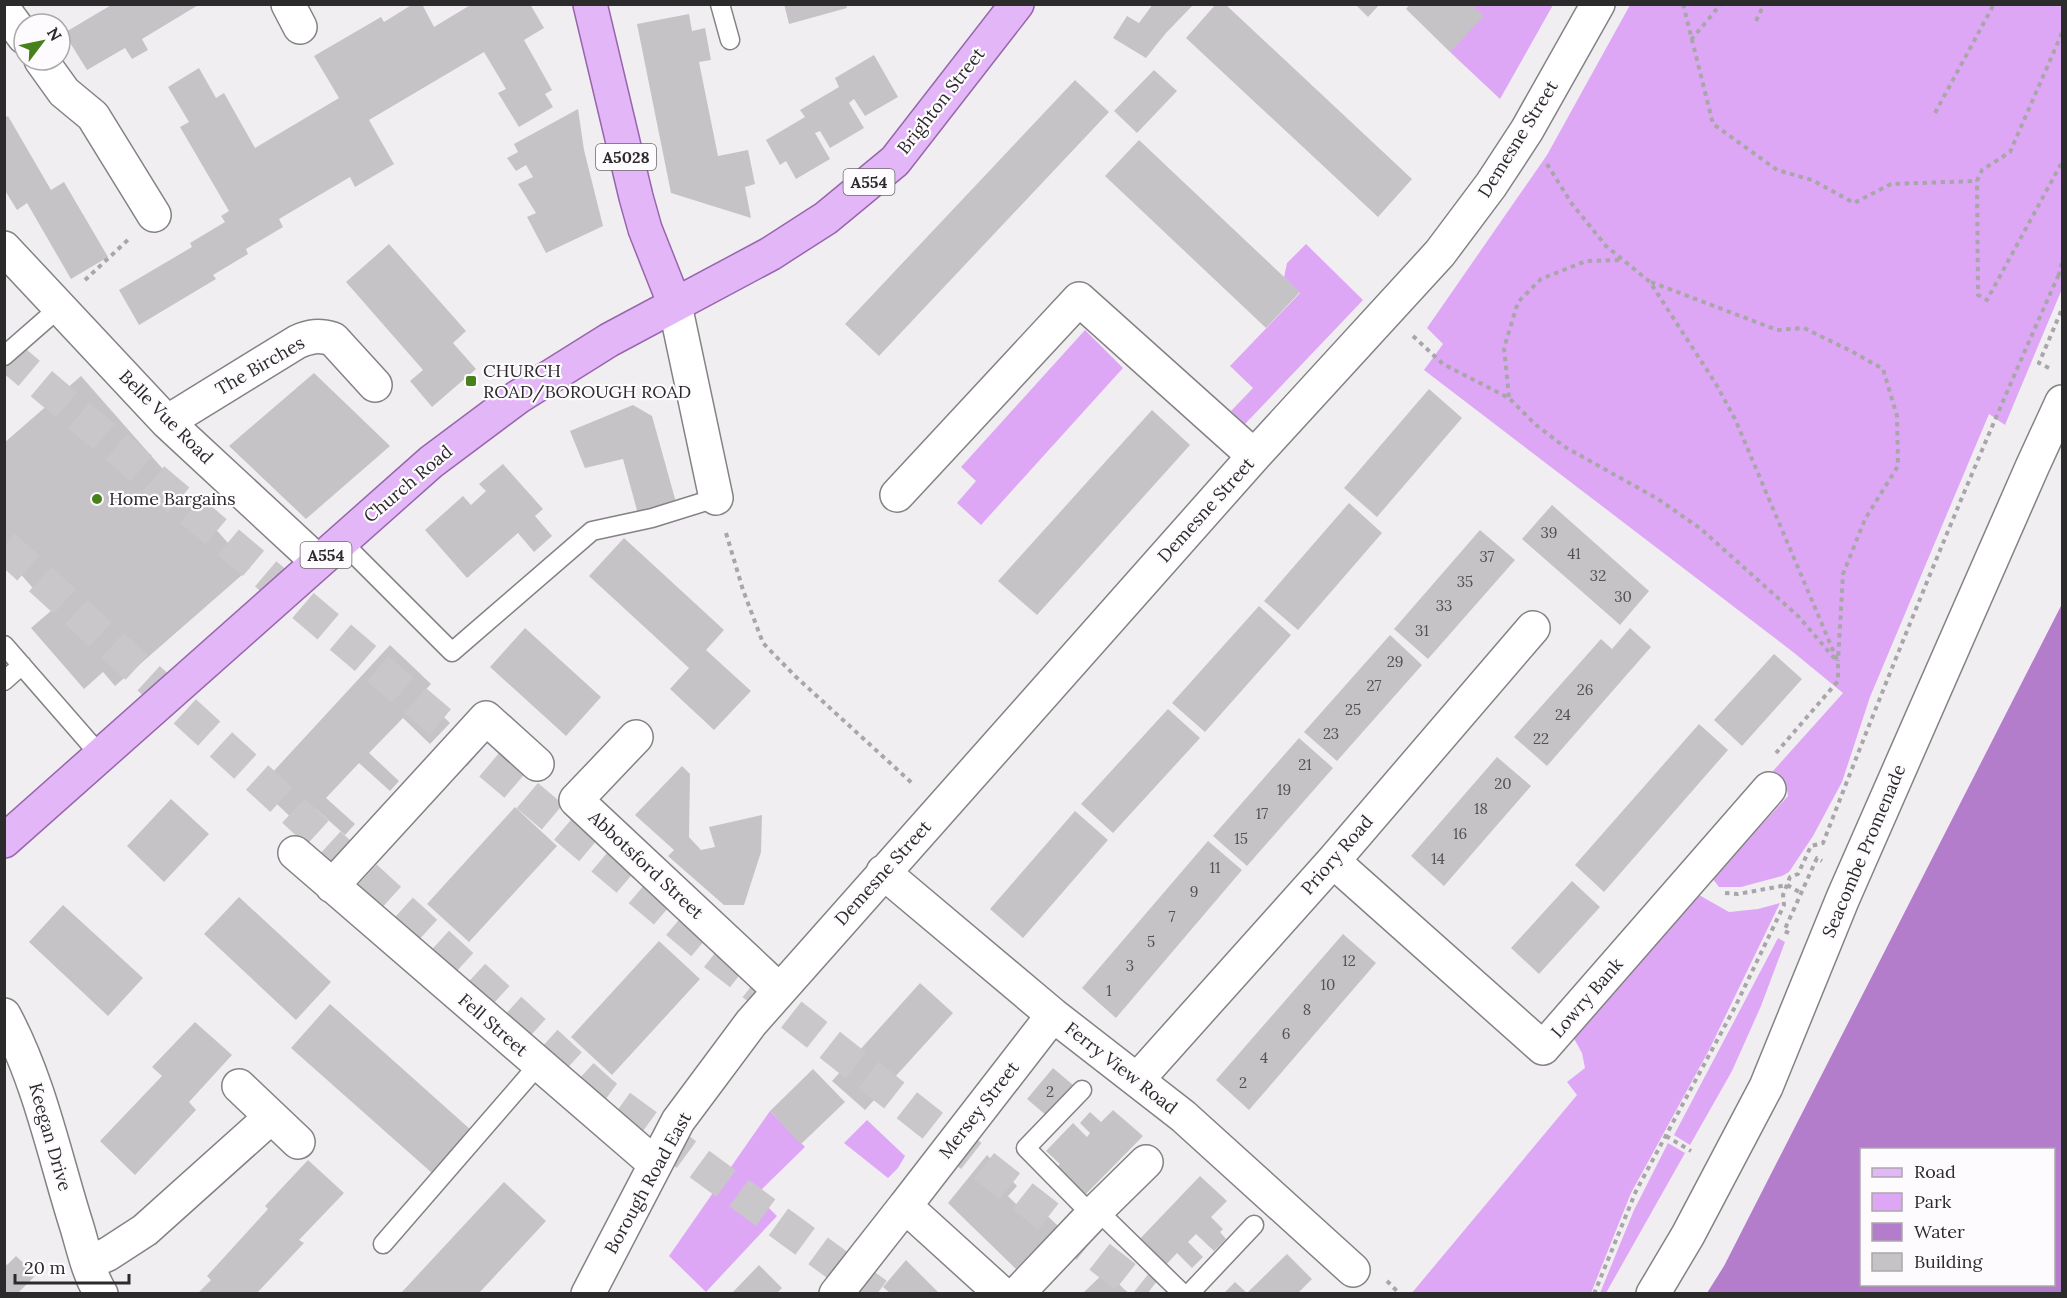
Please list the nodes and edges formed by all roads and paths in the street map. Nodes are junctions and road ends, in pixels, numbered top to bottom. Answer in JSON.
{"nodes":[{"id":1,"x":590,"y":4,"type":"edge"},
{"id":2,"x":720,"y":4,"type":"edge"},
{"id":3,"x":1017,"y":4,"type":"edge"},
{"id":4,"x":1598,"y":4,"type":"edge"},
{"id":5,"x":1683,"y":4,"type":"edge"},
{"id":6,"x":1722,"y":4,"type":"edge"},
{"id":7,"x":1764,"y":4,"type":"edge"},
{"id":8,"x":1994,"y":4,"type":"edge"},
{"id":9,"x":1756,"y":21,"type":"dead end"},
{"id":10,"x":2062,"y":33,"type":"edge"},
{"id":11,"x":730,"y":40,"type":"dead end"},
{"id":12,"x":1691,"y":40,"type":"junction"},
{"id":13,"x":50,"y":72,"type":"edge"},
{"id":14,"x":1935,"y":113,"type":"dead end"},
{"id":15,"x":1527,"y":130,"type":"junction"},
{"id":16,"x":2062,"y":162,"type":"edge"},
{"id":17,"x":1977,"y":181,"type":"junction"},
{"id":18,"x":154,"y":215,"type":"joint"},
{"id":19,"x":12,"y":256,"type":"edge"},
{"id":20,"x":1622,"y":260,"type":"junction"},
{"id":21,"x":2062,"y":263,"type":"edge"},
{"id":22,"x":2061,"y":274,"type":"edge"},
{"id":23,"x":1650,"y":282,"type":"junction"},
{"id":24,"x":675,"y":305,"type":"junction"},
{"id":25,"x":60,"y":307,"type":"junction"},
{"id":26,"x":2062,"y":309,"type":"edge"},
{"id":27,"x":1386,"y":311,"type":"junction"},
{"id":28,"x":4,"y":356,"type":"edge"},
{"id":29,"x":2055,"y":370,"type":"dead end"},
{"id":30,"x":375,"y":385,"type":"dead end"},
{"id":31,"x":1509,"y":398,"type":"junction"},
{"id":32,"x":2062,"y":402,"type":"edge"},
{"id":33,"x":167,"y":422,"type":"junction"},
{"id":34,"x":1254,"y":456,"type":"junction"},
{"id":35,"x":897,"y":495,"type":"dead end"},
{"id":36,"x":716,"y":498,"type":"junction"},
{"id":37,"x":329,"y":552,"type":"junction"},
{"id":38,"x":1533,"y":628,"type":"dead end"},
{"id":39,"x":4,"y":645,"type":"edge"},
{"id":40,"x":1838,"y":662,"type":"junction"},
{"id":41,"x":22,"y":665,"type":"junction"},
{"id":42,"x":4,"y":681,"type":"edge"},
{"id":43,"x":636,"y":737,"type":"dead end"},
{"id":44,"x":100,"y":755,"type":"junction"},
{"id":45,"x":537,"y":764,"type":"dead end"},
{"id":46,"x":1769,"y":789,"type":"joint"},
{"id":47,"x":941,"y":808,"type":"junction"},
{"id":48,"x":4,"y":841,"type":"edge"},
{"id":49,"x":295,"y":854,"type":"dead end"},
{"id":50,"x":1817,"y":858,"type":"dead end"},
{"id":51,"x":1333,"y":861,"type":"junction"},
{"id":52,"x":883,"y":872,"type":"junction"},
{"id":53,"x":1787,"y":885,"type":"junction"},
{"id":54,"x":332,"y":886,"type":"junction"},
{"id":55,"x":1801,"y":893,"type":"junction"},
{"id":56,"x":1730,"y":894,"type":"dead end"},
{"id":57,"x":1784,"y":931,"type":"dead end"},
{"id":58,"x":779,"y":990,"type":"junction"},
{"id":59,"x":4,"y":1015,"type":"edge"},
{"id":60,"x":1053,"y":1015,"type":"junction"},
{"id":61,"x":539,"y":1064,"type":"junction"},
{"id":62,"x":1137,"y":1080,"type":"junction"},
{"id":63,"x":239,"y":1086,"type":"dead end"},
{"id":64,"x":1082,"y":1090,"type":"dead end"},
{"id":65,"x":271,"y":1117,"type":"junction"},
{"id":66,"x":1666,"y":1136,"type":"junction"},
{"id":67,"x":298,"y":1142,"type":"dead end"},
{"id":68,"x":1688,"y":1149,"type":"dead end"},
{"id":69,"x":1146,"y":1162,"type":"dead end"},
{"id":70,"x":655,"y":1164,"type":"junction"},
{"id":71,"x":905,"y":1206,"type":"junction"},
{"id":72,"x":1094,"y":1212,"type":"junction"},
{"id":73,"x":1254,"y":1225,"type":"dead end"},
{"id":74,"x":382,"y":1244,"type":"dead end"},
{"id":75,"x":88,"y":1263,"type":"junction"},
{"id":76,"x":1353,"y":1270,"type":"dead end"},
{"id":77,"x":101,"y":1293,"type":"edge"},
{"id":78,"x":588,"y":1293,"type":"edge"},
{"id":79,"x":836,"y":1293,"type":"edge"},
{"id":80,"x":1002,"y":1293,"type":"edge"},
{"id":81,"x":1017,"y":1293,"type":"edge"},
{"id":82,"x":1183,"y":1293,"type":"edge"},
{"id":83,"x":1189,"y":1293,"type":"edge"},
{"id":84,"x":1594,"y":1293,"type":"edge"},
{"id":85,"x":1653,"y":1293,"type":"edge"}],
"edges":[{"from":1,"to":24,"type":"main road","number":"A5028"},
{"from":2,"to":11,"type":"lane"},
{"from":3,"to":24,"type":"main road","name":"Brighton Street","number":"A554"},
{"from":4,"to":15,"type":"street","name":"Demesne Street"},
{"from":5,"to":12,"type":"path"},
{"from":6,"to":12,"type":"path"},
{"from":7,"to":9,"type":"path"},
{"from":8,"to":14,"type":"path"},
{"from":10,"to":17,"type":"path"},
{"from":12,"to":17,"type":"path"},
{"from":13,"to":18,"type":"street"},
{"from":15,"to":20,"type":"path"},
{"from":15,"to":27,"type":"street","name":"Demesne Street"},
{"from":16,"to":17,"type":"path"},
{"from":18,"to":25,"type":"path"},
{"from":19,"to":25,"type":"street","name":"Belle Vue Road"},
{"from":20,"to":23,"type":"path"},
{"from":20,"to":31,"type":"path"},
{"from":21,"to":22,"type":"path"},
{"from":22,"to":53,"type":"path"},
{"from":23,"to":40,"type":"path"},
{"from":23,"to":40,"type":"path"},
{"from":24,"to":36,"type":"street"},
{"from":24,"to":37,"type":"main road","name":"Church Road","number":"A554"},
{"from":25,"to":28,"type":"lane"},
{"from":25,"to":33,"type":"street","name":"Belle Vue Road"},
{"from":26,"to":29,"type":"path"},
{"from":27,"to":31,"type":"path"},
{"from":27,"to":34,"type":"street","name":"Demesne Street"},
{"from":30,"to":33,"type":"street","name":"The Birches"},
{"from":31,"to":40,"type":"path"},
{"from":32,"to":85,"type":"street","name":"Seacombe Promenade"},
{"from":33,"to":37,"type":"street","name":"Belle Vue Road"},
{"from":34,"to":35,"type":"street"},
{"from":34,"to":47,"type":"street","name":"Demesne Street"},
{"from":36,"to":37,"type":"lane"},
{"from":36,"to":47,"type":"path"},
{"from":37,"to":44,"type":"main road","name":"Church Road","number":"A554"},
{"from":38,"to":51,"type":"street","name":"Priory Road"},
{"from":39,"to":41,"type":"lane"},
{"from":40,"to":46,"type":"path"},
{"from":41,"to":42,"type":"lane"},
{"from":41,"to":44,"type":"lane"},
{"from":43,"to":58,"type":"street","name":"Abbotsford Street"},
{"from":44,"to":48,"type":"main road","name":"Church Road","number":"A554"},
{"from":45,"to":54,"type":"street"},
{"from":46,"to":51,"type":"street","name":"Lowry Bank"},
{"from":47,"to":52,"type":"street","name":"Demesne Street"},
{"from":49,"to":54,"type":"street","name":"Fell Street"},
{"from":50,"to":55,"type":"path"},
{"from":51,"to":62,"type":"street","name":"Priory Road"},
{"from":52,"to":58,"type":"street","name":"Demesne Street"},
{"from":52,"to":60,"type":"street","name":"Ferry View Road"},
{"from":53,"to":55,"type":"path"},
{"from":53,"to":56,"type":"path"},
{"from":53,"to":66,"type":"path"},
{"from":54,"to":61,"type":"street","name":"Fell Street"},
{"from":55,"to":57,"type":"path"},
{"from":58,"to":70,"type":"street","name":"Borough Road East"},
{"from":59,"to":75,"type":"street","name":"Keegan Drive"},
{"from":60,"to":62,"type":"street","name":"Ferry View Road"},
{"from":60,"to":71,"type":"street","name":"Mersey Street"},
{"from":61,"to":70,"type":"street","name":"Fell Street"},
{"from":61,"to":74,"type":"lane"},
{"from":62,"to":76,"type":"street","name":"Ferry View Road"},
{"from":63,"to":65,"type":"street"},
{"from":64,"to":72,"type":"lane"},
{"from":65,"to":67,"type":"street"},
{"from":65,"to":75,"type":"street"},
{"from":66,"to":68,"type":"path"},
{"from":66,"to":84,"type":"path"},
{"from":69,"to":72,"type":"street"},
{"from":70,"to":78,"type":"street","name":"Borough Road East"},
{"from":71,"to":79,"type":"street","name":"Mersey Street"},
{"from":71,"to":80,"type":"street"},
{"from":72,"to":81,"type":"street"},
{"from":72,"to":82,"type":"lane"},
{"from":73,"to":83,"type":"lane"},
{"from":75,"to":77,"type":"street","name":"Keegan Drive"}]}
